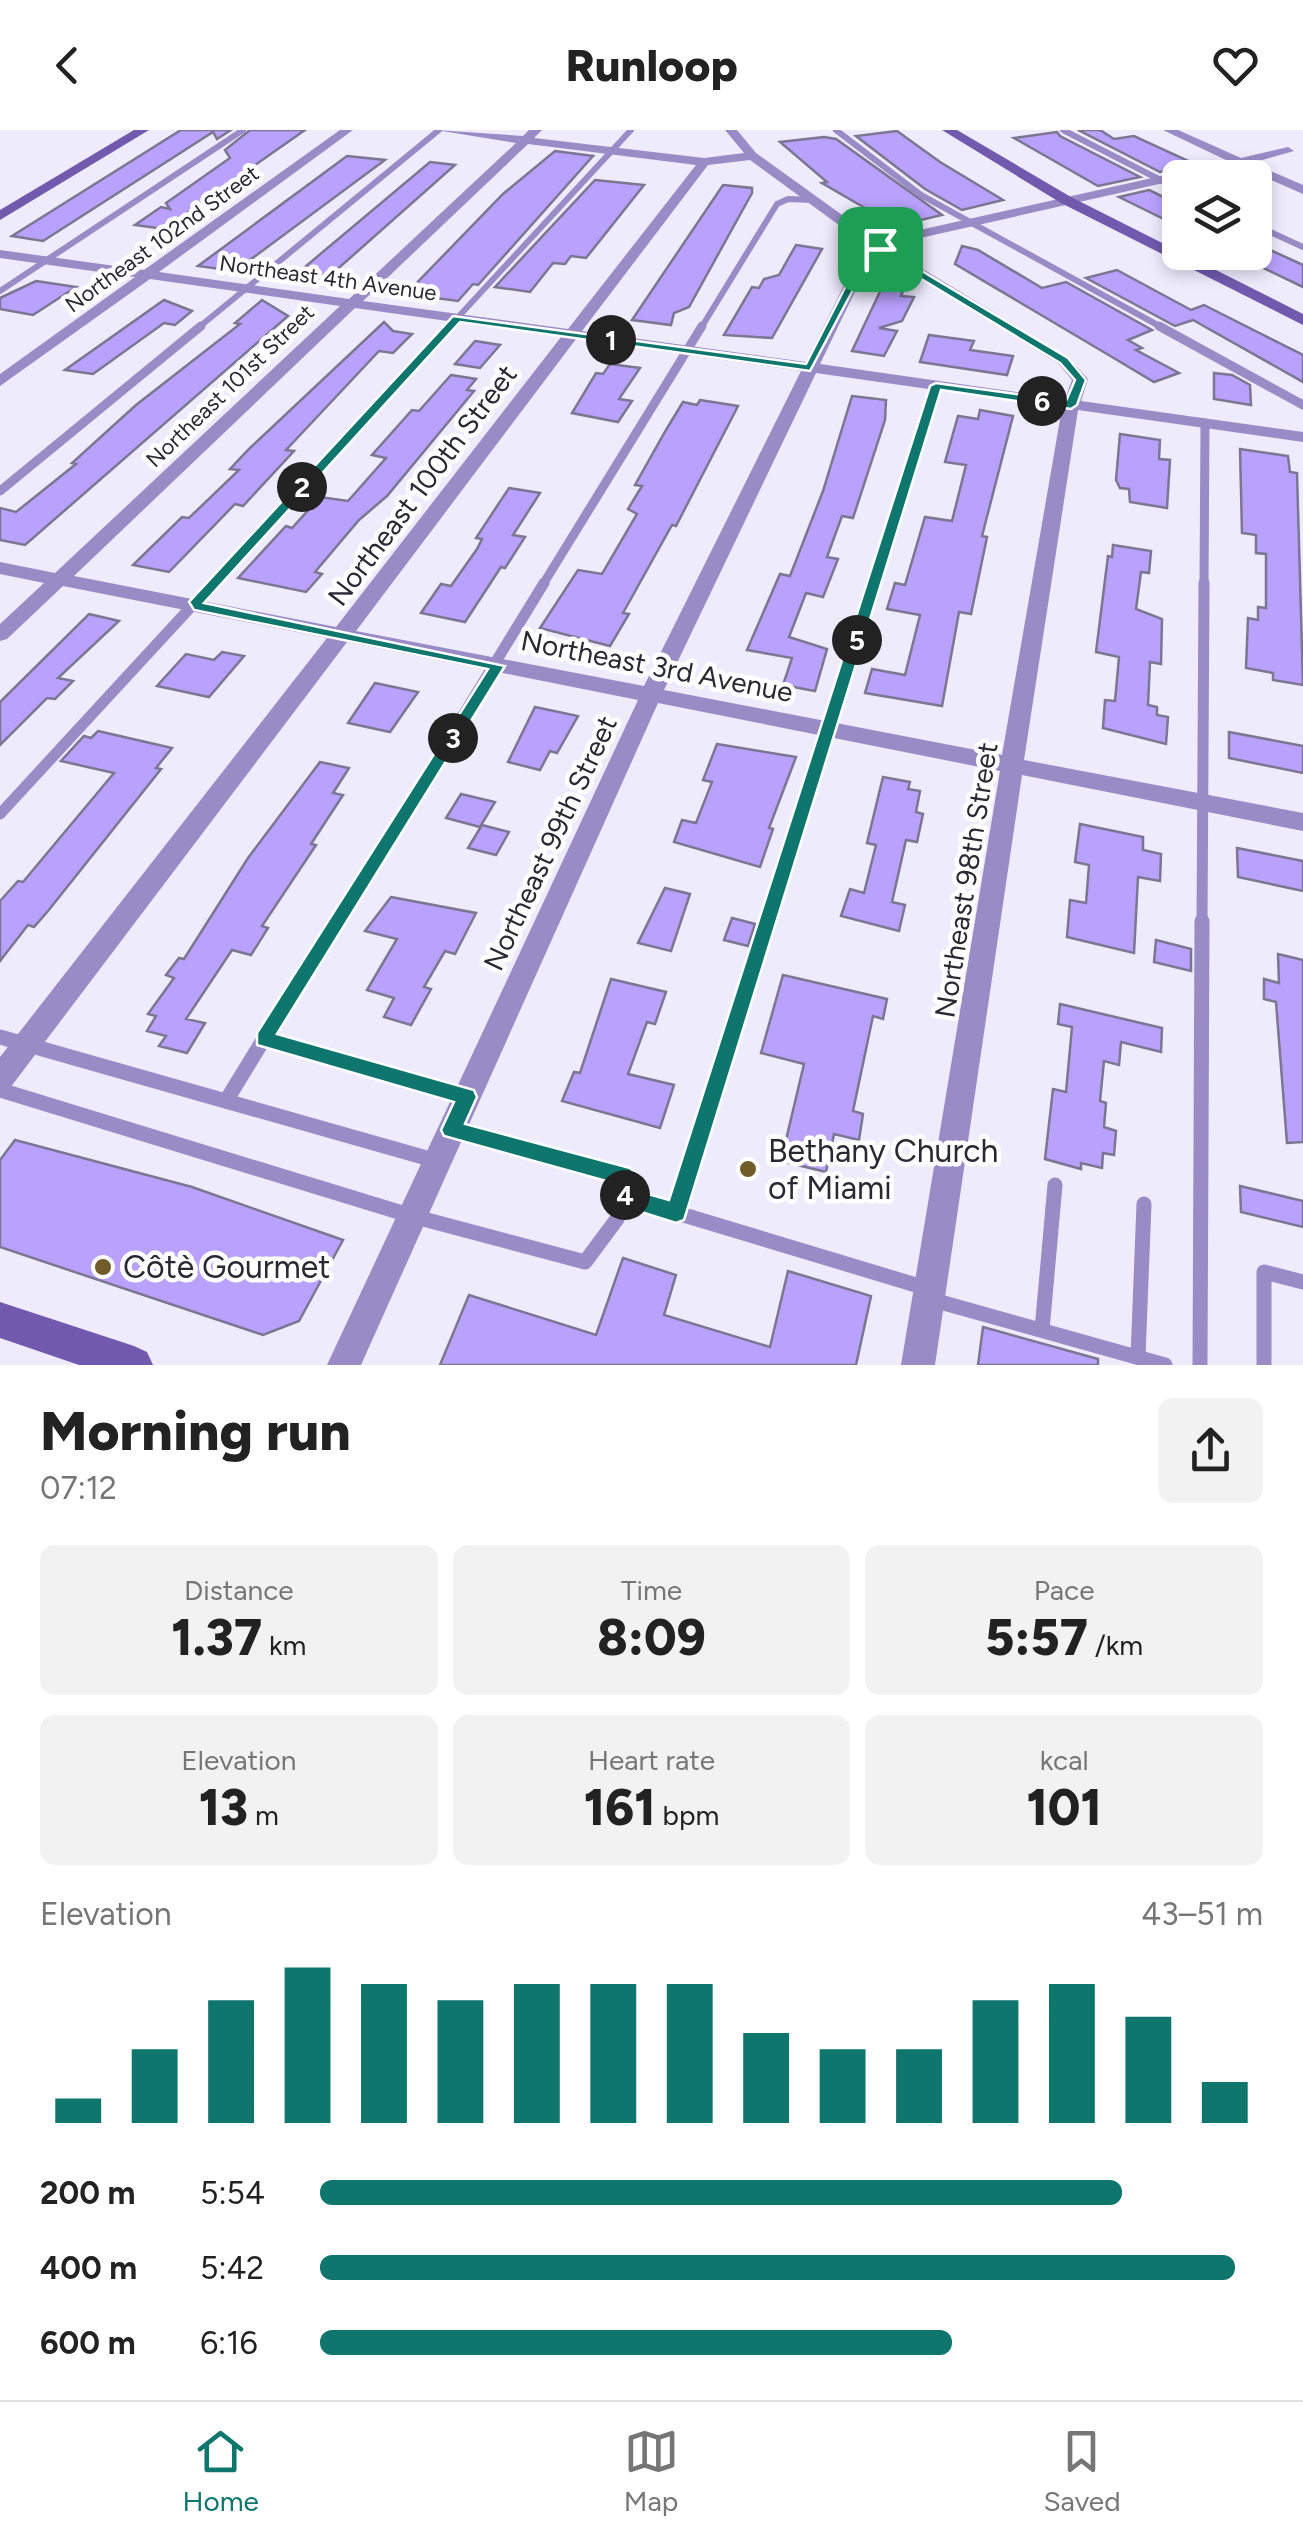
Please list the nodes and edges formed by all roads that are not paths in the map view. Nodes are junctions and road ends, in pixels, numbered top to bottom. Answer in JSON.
{"nodes":[{"id":1,"x":143,"y":130,"type":"edge"},
{"id":2,"x":243,"y":130,"type":"edge"},
{"id":3,"x":347,"y":130,"type":"edge"},
{"id":4,"x":441,"y":130,"type":"edge"},
{"id":5,"x":630,"y":130,"type":"edge"},
{"id":6,"x":731,"y":130,"type":"edge"},
{"id":7,"x":836,"y":130,"type":"edge"},
{"id":8,"x":948,"y":130,"type":"edge"},
{"id":9,"x":1063,"y":130,"type":"edge"},
{"id":10,"x":1169,"y":130,"type":"edge"},
{"id":11,"x":531,"y":135,"type":"edge"},
{"id":12,"x":612,"y":149,"type":"junction"},
{"id":13,"x":752,"y":156,"type":"junction"},
{"id":14,"x":1237,"y":160,"type":"joint"},
{"id":15,"x":704,"y":162,"type":"junction"},
{"id":16,"x":1272,"y":176,"type":"edge"},
{"id":17,"x":1162,"y":179,"type":"edge"},
{"id":18,"x":1158,"y":180,"type":"junction"},
{"id":19,"x":1162,"y":182,"type":"edge"},
{"id":20,"x":1297,"y":187,"type":"edge"},
{"id":21,"x":812,"y":200,"type":"junction"},
{"id":22,"x":1066,"y":200,"type":"junction"},
{"id":23,"x":0,"y":216,"type":"edge"},
{"id":24,"x":971,"y":222,"type":"junction"},
{"id":25,"x":1272,"y":232,"type":"edge"},
{"id":26,"x":1303,"y":246,"type":"edge"},
{"id":27,"x":880,"y":249,"type":"junction"},
{"id":28,"x":0,"y":254,"type":"edge"},
{"id":29,"x":45,"y":261,"type":"junction"},
{"id":30,"x":145,"y":276,"type":"junction"},
{"id":31,"x":245,"y":289,"type":"junction"},
{"id":32,"x":0,"y":291,"type":"edge"},
{"id":33,"x":350,"y":303,"type":"junction"},
{"id":34,"x":457,"y":318,"type":"junction"},
{"id":35,"x":1303,"y":320,"type":"edge"},
{"id":36,"x":570,"y":334,"type":"junction"},
{"id":37,"x":690,"y":351,"type":"junction"},
{"id":38,"x":810,"y":368,"type":"junction"},
{"id":39,"x":0,"y":381,"type":"edge"},
{"id":40,"x":936,"y":386,"type":"junction"},
{"id":41,"x":1071,"y":405,"type":"junction"},
{"id":42,"x":1303,"y":405,"type":"edge"},
{"id":43,"x":1205,"y":424,"type":"junction"},
{"id":44,"x":1303,"y":437,"type":"edge"},
{"id":45,"x":0,"y":491,"type":"edge"},
{"id":46,"x":0,"y":568,"type":"edge"},
{"id":47,"x":60,"y":579,"type":"junction"},
{"id":48,"x":194,"y":606,"type":"junction"},
{"id":49,"x":343,"y":634,"type":"junction"},
{"id":50,"x":0,"y":635,"type":"edge"},
{"id":51,"x":497,"y":666,"type":"junction"},
{"id":52,"x":650,"y":695,"type":"junction"},
{"id":53,"x":829,"y":730,"type":"junction"},
{"id":54,"x":1016,"y":766,"type":"junction"},
{"id":55,"x":1202,"y":803,"type":"junction"},
{"id":56,"x":0,"y":814,"type":"edge"},
{"id":57,"x":1303,"y":822,"type":"edge"},
{"id":58,"x":0,"y":1037,"type":"edge"},
{"id":59,"x":264,"y":1039,"type":"junction"},
{"id":60,"x":26,"y":1045,"type":"junction"},
{"id":61,"x":0,"y":1079,"type":"edge"},
{"id":62,"x":0,"y":1090,"type":"edge"},
{"id":63,"x":467,"y":1097,"type":"junction"},
{"id":64,"x":226,"y":1101,"type":"junction"},
{"id":65,"x":452,"y":1130,"type":"junction"},
{"id":66,"x":438,"y":1161,"type":"junction"},
{"id":67,"x":1055,"y":1185,"type":"dead end"},
{"id":68,"x":624,"y":1197,"type":"junction"},
{"id":69,"x":1144,"y":1204,"type":"dead end"},
{"id":70,"x":676,"y":1213,"type":"junction"},
{"id":71,"x":412,"y":1216,"type":"junction"},
{"id":72,"x":1303,"y":1282,"type":"edge"},
{"id":73,"x":929,"y":1294,"type":"junction"},
{"id":74,"x":0,"y":1320,"type":"edge"},
{"id":75,"x":1042,"y":1330,"type":"junction"},
{"id":76,"x":1138,"y":1358,"type":"junction"},
{"id":77,"x":134,"y":1365,"type":"edge"},
{"id":78,"x":344,"y":1365,"type":"edge"},
{"id":79,"x":918,"y":1365,"type":"edge"},
{"id":80,"x":1165,"y":1365,"type":"edge"},
{"id":81,"x":1200,"y":1365,"type":"edge"},
{"id":82,"x":1264,"y":1365,"type":"edge"}],
"edges":[{"from":1,"to":23,"type":"street"},
{"from":2,"to":29,"type":"lane"},
{"from":3,"to":30,"type":"street","name":"Northeast 102nd Street"},
{"from":4,"to":11,"type":"street"},
{"from":4,"to":31,"type":"lane"},
{"from":5,"to":12,"type":"lane"},
{"from":6,"to":13,"type":"street"},
{"from":7,"to":24,"type":"lane"},
{"from":8,"to":22,"type":"street"},
{"from":9,"to":18,"type":"lane"},
{"from":10,"to":14,"type":"street"},
{"from":11,"to":12,"type":"street"},
{"from":11,"to":33,"type":"street","name":"Northeast 101st Street"},
{"from":12,"to":15,"type":"street"},
{"from":12,"to":34,"type":"lane"},
{"from":13,"to":15,"type":"street"},
{"from":13,"to":21,"type":"street"},
{"from":14,"to":20,"type":"street"},
{"from":15,"to":36,"type":"street","name":"Northeast 100th Street"},
{"from":16,"to":20,"type":"street"},
{"from":17,"to":18,"type":"street"},
{"from":18,"to":19,"type":"lane"},
{"from":18,"to":22,"type":"street"},
{"from":21,"to":27,"type":"street"},
{"from":21,"to":37,"type":"lane"},
{"from":22,"to":24,"type":"street"},
{"from":22,"to":35,"type":"street"},
{"from":24,"to":27,"type":"street"},
{"from":24,"to":42,"type":"lane"},
{"from":25,"to":26,"type":"lane"},
{"from":27,"to":38,"type":"street","name":"Northeast 99th Street"},
{"from":27,"to":41,"type":"street","name":"Northeast 98th Street"},
{"from":28,"to":29,"type":"street","name":"Northeast 4th Avenue"},
{"from":29,"to":30,"type":"street","name":"Northeast 4th Avenue"},
{"from":29,"to":32,"type":"lane"},
{"from":30,"to":31,"type":"street","name":"Northeast 4th Avenue"},
{"from":30,"to":39,"type":"street","name":"Northeast 102nd Street"},
{"from":31,"to":33,"type":"street","name":"Northeast 4th Avenue"},
{"from":31,"to":45,"type":"lane"},
{"from":33,"to":34,"type":"street","name":"Northeast 4th Avenue"},
{"from":33,"to":47,"type":"street","name":"Northeast 101st Street"},
{"from":34,"to":36,"type":"street","name":"Northeast 4th Avenue"},
{"from":34,"to":48,"type":"lane"},
{"from":36,"to":37,"type":"street","name":"Northeast 4th Avenue"},
{"from":36,"to":49,"type":"street","name":"Northeast 100th Street"},
{"from":37,"to":38,"type":"street","name":"Northeast 4th Avenue"},
{"from":37,"to":51,"type":"lane"},
{"from":38,"to":40,"type":"street","name":"Northeast 4th Avenue"},
{"from":38,"to":52,"type":"street","name":"Northeast 99th Street"},
{"from":40,"to":41,"type":"street","name":"Northeast 4th Avenue"},
{"from":40,"to":53,"type":"lane"},
{"from":41,"to":43,"type":"street","name":"Northeast 4th Avenue"},
{"from":41,"to":54,"type":"street","name":"Northeast 98th Street"},
{"from":43,"to":44,"type":"street","name":"Northeast 4th Avenue"},
{"from":43,"to":55,"type":"lane"},
{"from":46,"to":47,"type":"street","name":"Northeast 3rd Avenue"},
{"from":47,"to":48,"type":"street","name":"Northeast 3rd Avenue"},
{"from":47,"to":50,"type":"street","name":"Northeast 101st Street"},
{"from":48,"to":49,"type":"street","name":"Northeast 3rd Avenue"},
{"from":48,"to":56,"type":"lane"},
{"from":49,"to":51,"type":"street","name":"Northeast 3rd Avenue"},
{"from":49,"to":60,"type":"street","name":"Northeast 100th Street"},
{"from":51,"to":52,"type":"street","name":"Northeast 3rd Avenue"},
{"from":51,"to":59,"type":"lane"},
{"from":52,"to":53,"type":"street","name":"Northeast 3rd Avenue"},
{"from":52,"to":63,"type":"street","name":"Northeast 99th Street"},
{"from":53,"to":54,"type":"street","name":"Northeast 3rd Avenue"},
{"from":53,"to":70,"type":"lane"},
{"from":54,"to":55,"type":"street","name":"Northeast 3rd Avenue"},
{"from":54,"to":73,"type":"street","name":"Northeast 98th Street"},
{"from":55,"to":57,"type":"street","name":"Northeast 3rd Avenue"},
{"from":55,"to":81,"type":"lane"},
{"from":58,"to":60,"type":"lane"},
{"from":59,"to":63,"type":"lane"},
{"from":59,"to":64,"type":"lane"},
{"from":60,"to":61,"type":"street","name":"Northeast 100th Street"},
{"from":60,"to":64,"type":"lane"},
{"from":62,"to":71,"type":"lane"},
{"from":63,"to":65,"type":"street","name":"Northeast 99th Street"},
{"from":64,"to":66,"type":"lane"},
{"from":65,"to":66,"type":"street","name":"Northeast 99th Street"},
{"from":65,"to":68,"type":"lane"},
{"from":66,"to":71,"type":"street","name":"Northeast 99th Street"},
{"from":67,"to":75,"type":"lane"},
{"from":68,"to":70,"type":"lane"},
{"from":68,"to":71,"type":"lane"},
{"from":69,"to":76,"type":"lane"},
{"from":70,"to":73,"type":"lane"},
{"from":71,"to":78,"type":"street","name":"Northeast 99th Street"},
{"from":72,"to":82,"type":"lane"},
{"from":73,"to":75,"type":"lane"},
{"from":73,"to":79,"type":"street","name":"Northeast 98th Street"},
{"from":74,"to":77,"type":"street"},
{"from":75,"to":76,"type":"lane"},
{"from":76,"to":80,"type":"lane"}]}
